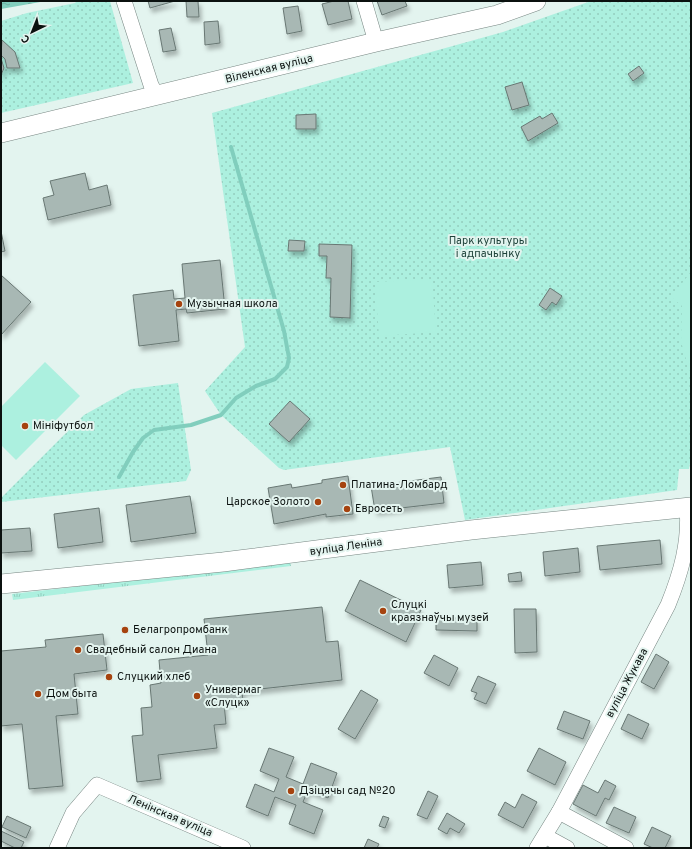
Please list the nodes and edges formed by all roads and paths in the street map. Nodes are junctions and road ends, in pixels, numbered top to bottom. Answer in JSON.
{"nodes":[{"id":1,"x":124,"y":1,"type":"edge"},
{"id":2,"x":364,"y":1,"type":"edge"},
{"id":3,"x":536,"y":1,"type":"edge"},
{"id":4,"x":376,"y":42,"type":"junction"},
{"id":5,"x":157,"y":96,"type":"junction"},
{"id":6,"x":1,"y":133,"type":"edge"},
{"id":7,"x":689,"y":507,"type":"edge"},
{"id":8,"x":1,"y":584,"type":"edge"},
{"id":9,"x":559,"y":812,"type":"junction"},
{"id":10,"x":541,"y":842,"type":"edge"},
{"id":11,"x":57,"y":848,"type":"edge"},
{"id":12,"x":243,"y":848,"type":"edge"},
{"id":13,"x":567,"y":848,"type":"edge"},
{"id":14,"x":626,"y":848,"type":"edge"}],
"edges":[{"from":1,"to":5,"type":"street"},
{"from":2,"to":4,"type":"street"},
{"from":3,"to":4,"type":"main road","name":"Віленская вуліца"},
{"from":4,"to":5,"type":"main road","name":"Віленская вуліца"},
{"from":5,"to":6,"type":"main road","name":"Віленская вуліца"},
{"from":7,"to":8,"type":"main road","name":"вуліца Леніна"},
{"from":7,"to":9,"type":"street","name":"вуліца Жукава"},
{"from":9,"to":10,"type":"street","name":"вуліца Жукава"},
{"from":9,"to":14,"type":"street"},
{"from":10,"to":13,"type":"street"},
{"from":11,"to":12,"type":"street","name":"Ленінская вуліца"}]}
